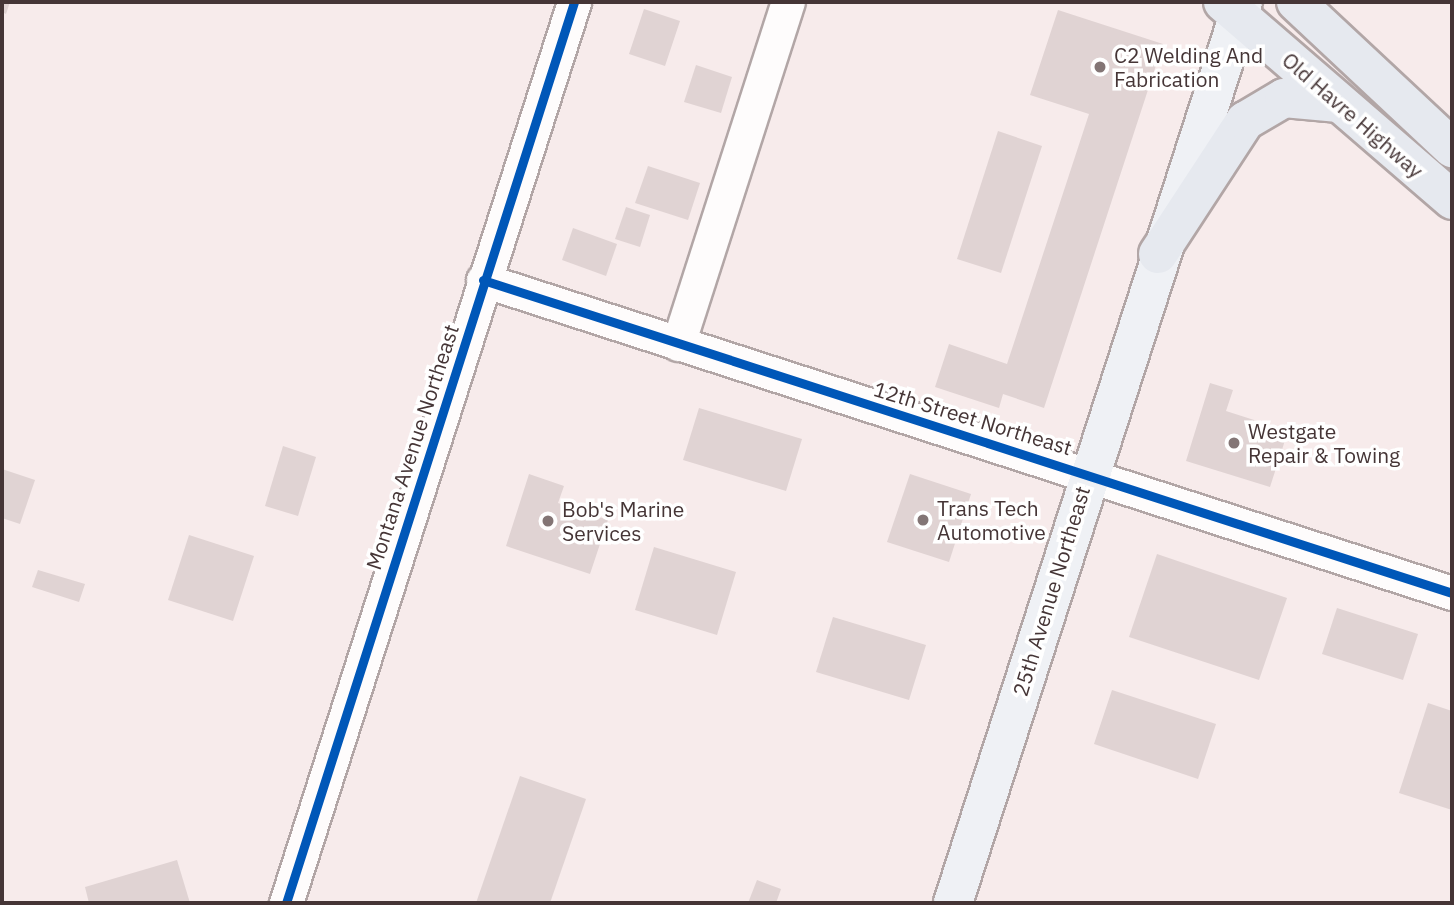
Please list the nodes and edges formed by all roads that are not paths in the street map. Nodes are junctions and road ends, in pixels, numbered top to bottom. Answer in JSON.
{"nodes":[{"id":1,"x":574,"y":2,"type":"edge"},
{"id":2,"x":788,"y":2,"type":"edge"},
{"id":3,"x":1296,"y":2,"type":"edge"},
{"id":4,"x":1233,"y":6,"type":"edge"},
{"id":5,"x":1339,"y":103,"type":"junction"},
{"id":6,"x":1452,"y":148,"type":"edge"},
{"id":7,"x":1452,"y":200,"type":"edge"},
{"id":8,"x":1158,"y":254,"type":"junction"},
{"id":9,"x":483,"y":280,"type":"junction"},
{"id":10,"x":678,"y":344,"type":"junction"},
{"id":11,"x":1088,"y":473,"type":"junction"},
{"id":12,"x":1452,"y":593,"type":"edge"},
{"id":13,"x":286,"y":903,"type":"edge"},
{"id":14,"x":953,"y":903,"type":"edge"}],
"edges":[{"from":1,"to":9,"type":"street","name":"Montana Avenue Northeast"},
{"from":2,"to":10,"type":"street"},
{"from":3,"to":6,"type":"highway","name":"Old Havre Highway"},
{"from":4,"to":5,"type":"highway","name":"Old Havre Highway"},
{"from":4,"to":8,"type":"main road","name":"25th Avenue Northeast"},
{"from":5,"to":7,"type":"highway","name":"Old Havre Highway"},
{"from":5,"to":8,"type":"highway"},
{"from":8,"to":11,"type":"main road","name":"25th Avenue Northeast"},
{"from":9,"to":10,"type":"street","name":"12th Street Northeast"},
{"from":9,"to":13,"type":"street","name":"Montana Avenue Northeast"},
{"from":10,"to":11,"type":"street","name":"12th Street Northeast"},
{"from":11,"to":12,"type":"street","name":"12th Street Northeast"},
{"from":11,"to":14,"type":"main road","name":"25th Avenue Northeast"}]}
